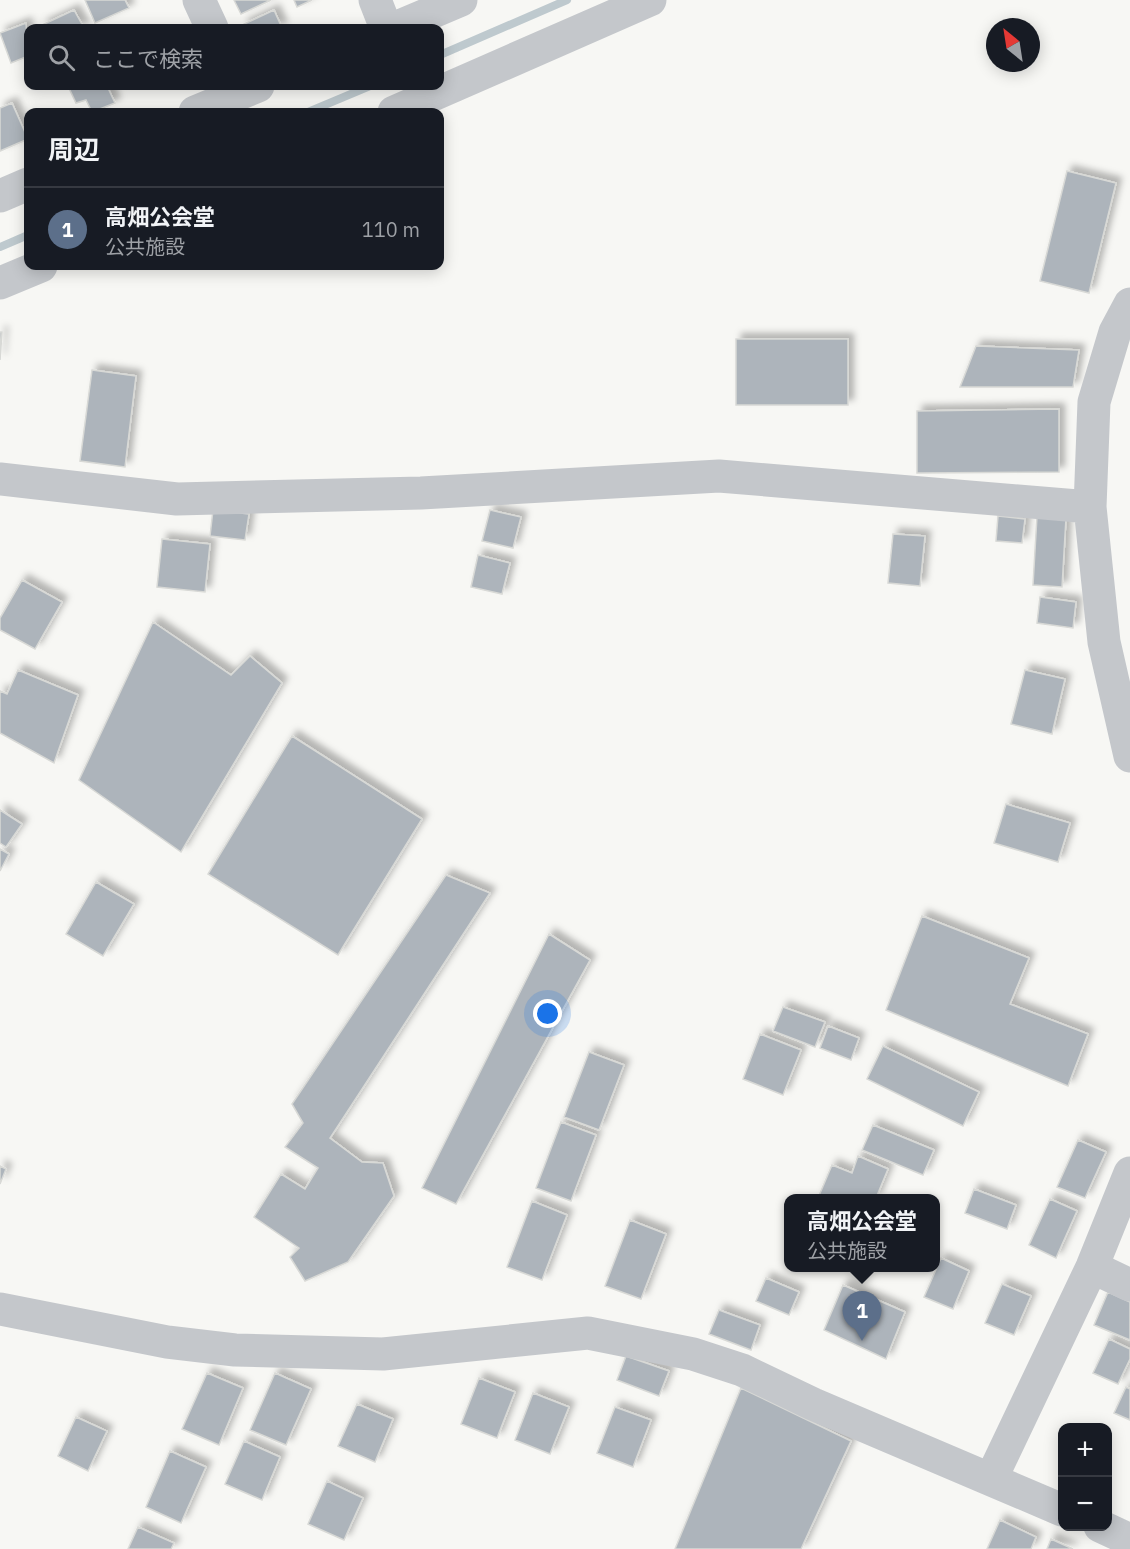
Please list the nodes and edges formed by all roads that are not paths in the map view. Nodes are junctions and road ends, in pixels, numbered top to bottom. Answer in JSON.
{"nodes":[{"id":1,"x":199,"y":0,"type":"edge"},
{"id":2,"x":375,"y":0,"type":"edge"},
{"id":3,"x":461,"y":0,"type":"edge"},
{"id":4,"x":650,"y":0,"type":"edge"},
{"id":5,"x":210,"y":24,"type":"edge"},
{"id":6,"x":384,"y":24,"type":"edge"},
{"id":7,"x":404,"y":24,"type":"edge"},
{"id":8,"x":243,"y":90,"type":"edge"},
{"id":9,"x":204,"y":108,"type":"edge"},
{"id":10,"x":403,"y":108,"type":"edge"},
{"id":11,"x":24,"y":186,"type":"edge"},
{"id":12,"x":0,"y":196,"type":"edge"},
{"id":13,"x":31,"y":270,"type":"edge"},
{"id":14,"x":0,"y":283,"type":"edge"},
{"id":15,"x":1130,"y":304,"type":"edge"},
{"id":16,"x":0,"y":479,"type":"edge"},
{"id":17,"x":1090,"y":507,"type":"junction"},
{"id":18,"x":1130,"y":756,"type":"edge"},
{"id":19,"x":1130,"y":1173,"type":"edge"},
{"id":20,"x":1092,"y":1267,"type":"junction"},
{"id":21,"x":1130,"y":1285,"type":"edge"},
{"id":22,"x":0,"y":1309,"type":"edge"},
{"id":23,"x":991,"y":1479,"type":"junction"},
{"id":24,"x":1058,"y":1508,"type":"edge"},
{"id":25,"x":1109,"y":1531,"type":"edge"},
{"id":26,"x":1130,"y":1540,"type":"edge"}],
"edges":[{"from":1,"to":5,"type":"street"},
{"from":2,"to":6,"type":"street"},
{"from":3,"to":7,"type":"street"},
{"from":4,"to":10,"type":"street"},
{"from":8,"to":9,"type":"street"},
{"from":11,"to":12,"type":"street"},
{"from":13,"to":14,"type":"street"},
{"from":15,"to":17,"type":"street"},
{"from":16,"to":17,"type":"street"},
{"from":17,"to":18,"type":"street"},
{"from":19,"to":20,"type":"street"},
{"from":20,"to":21,"type":"street"},
{"from":20,"to":23,"type":"street"},
{"from":22,"to":23,"type":"street"},
{"from":23,"to":24,"type":"street"},
{"from":25,"to":26,"type":"street"}]}
